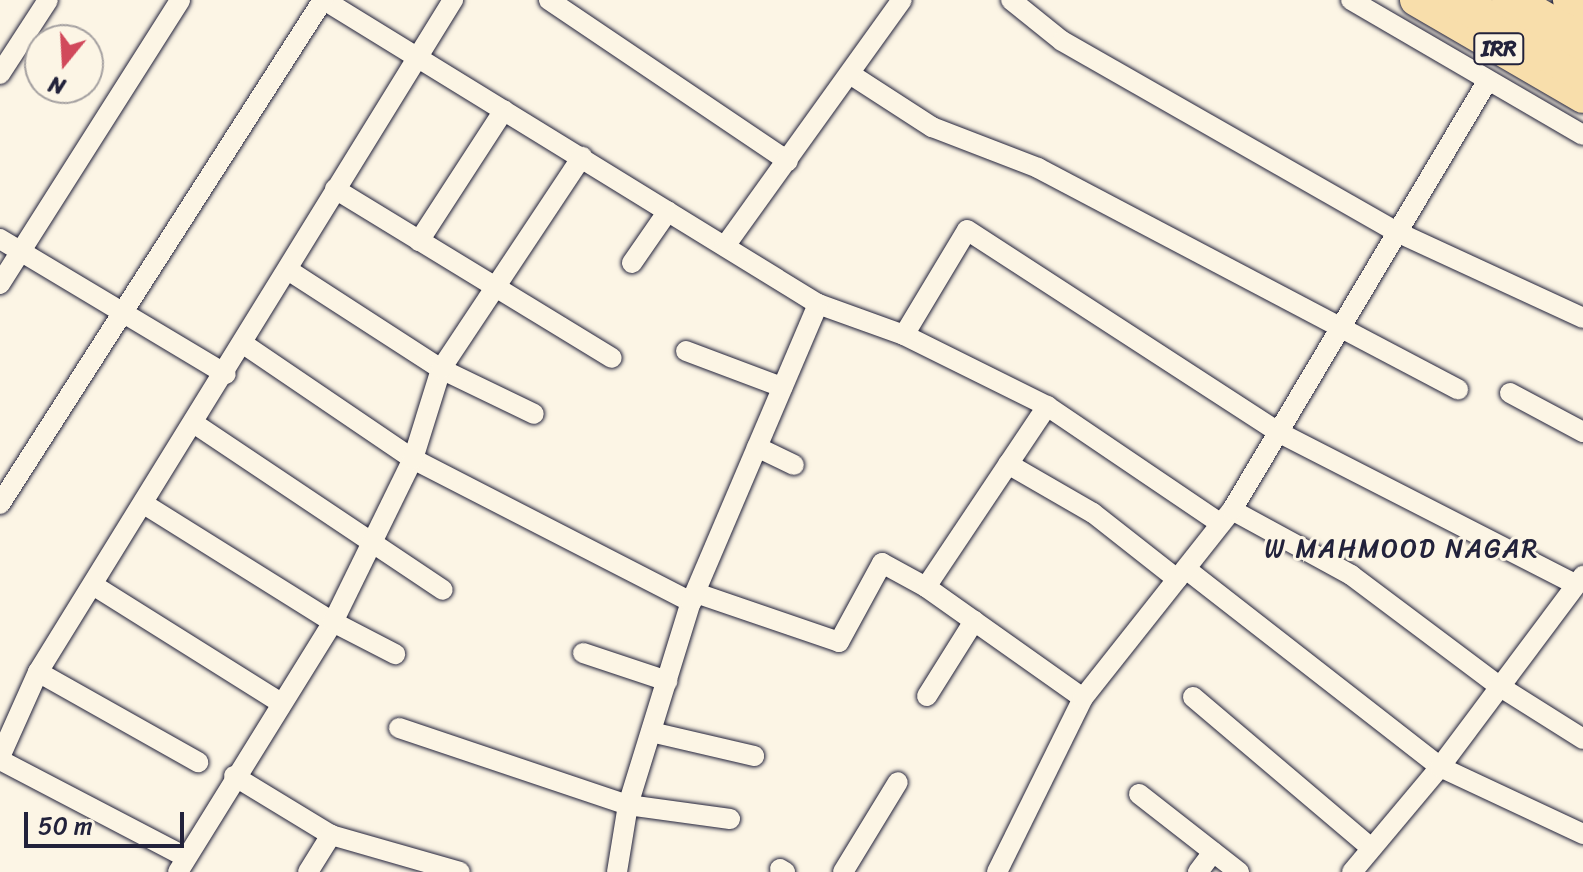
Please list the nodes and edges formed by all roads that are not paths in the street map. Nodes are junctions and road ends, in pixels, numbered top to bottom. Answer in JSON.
{"nodes":[{"id":1,"x":48,"y":0,"type":"edge"},
{"id":2,"x":180,"y":0,"type":"edge"},
{"id":3,"x":324,"y":0,"type":"edge"},
{"id":4,"x":453,"y":0,"type":"edge"},
{"id":5,"x":549,"y":0,"type":"edge"},
{"id":6,"x":902,"y":0,"type":"edge"},
{"id":7,"x":1011,"y":0,"type":"edge"},
{"id":8,"x":1351,"y":0,"type":"edge"},
{"id":9,"x":1416,"y":0,"type":"edge"},
{"id":10,"x":1456,"y":0,"type":"edge"},
{"id":11,"x":1510,"y":0,"type":"edge"},
{"id":12,"x":1569,"y":0,"type":"edge"},
{"id":13,"x":1583,"y":8,"type":"edge"},
{"id":14,"x":1583,"y":42,"type":"edge"},
{"id":15,"x":415,"y":57,"type":"junction"},
{"id":16,"x":0,"y":74,"type":"edge"},
{"id":17,"x":850,"y":74,"type":"junction"},
{"id":18,"x":1583,"y":74,"type":"edge"},
{"id":19,"x":1488,"y":80,"type":"junction"},
{"id":20,"x":1583,"y":97,"type":"edge"},
{"id":21,"x":504,"y":110,"type":"junction"},
{"id":22,"x":1583,"y":135,"type":"edge"},
{"id":23,"x":582,"y":157,"type":"junction"},
{"id":24,"x":788,"y":161,"type":"junction"},
{"id":25,"x":335,"y":189,"type":"junction"},
{"id":26,"x":668,"y":211,"type":"junction"},
{"id":27,"x":1397,"y":232,"type":"junction"},
{"id":28,"x":0,"y":239,"type":"edge"},
{"id":29,"x":419,"y":241,"type":"junction"},
{"id":30,"x":725,"y":246,"type":"junction"},
{"id":31,"x":20,"y":251,"type":"junction"},
{"id":32,"x":632,"y":263,"type":"dead end"},
{"id":33,"x":288,"y":270,"type":"junction"},
{"id":34,"x":0,"y":284,"type":"edge"},
{"id":35,"x":493,"y":288,"type":"junction"},
{"id":36,"x":818,"y":304,"type":"junction"},
{"id":37,"x":120,"y":310,"type":"junction"},
{"id":38,"x":1583,"y":318,"type":"edge"},
{"id":39,"x":1340,"y":324,"type":"junction"},
{"id":40,"x":904,"y":335,"type":"junction"},
{"id":41,"x":245,"y":345,"type":"junction"},
{"id":42,"x":686,"y":351,"type":"dead end"},
{"id":43,"x":612,"y":358,"type":"dead end"},
{"id":44,"x":441,"y":369,"type":"junction"},
{"id":45,"x":226,"y":374,"type":"junction"},
{"id":46,"x":782,"y":387,"type":"junction"},
{"id":47,"x":1458,"y":389,"type":"dead end"},
{"id":48,"x":1510,"y":393,"type":"dead end"},
{"id":49,"x":1047,"y":406,"type":"junction"},
{"id":50,"x":534,"y":414,"type":"dead end"},
{"id":51,"x":195,"y":424,"type":"junction"},
{"id":52,"x":1276,"y":431,"type":"junction"},
{"id":53,"x":1583,"y":432,"type":"edge"},
{"id":54,"x":757,"y":447,"type":"junction"},
{"id":55,"x":413,"y":459,"type":"junction"},
{"id":56,"x":1008,"y":464,"type":"junction"},
{"id":57,"x":794,"y":465,"type":"dead end"},
{"id":58,"x":0,"y":504,"type":"edge"},
{"id":59,"x":144,"y":504,"type":"junction"},
{"id":60,"x":1226,"y":517,"type":"junction"},
{"id":61,"x":369,"y":540,"type":"junction"},
{"id":62,"x":1182,"y":574,"type":"junction"},
{"id":63,"x":1579,"y":580,"type":"edge"},
{"id":64,"x":93,"y":585,"type":"junction"},
{"id":65,"x":926,"y":587,"type":"junction"},
{"id":66,"x":443,"y":590,"type":"dead end"},
{"id":67,"x":693,"y":598,"type":"junction"},
{"id":68,"x":974,"y":621,"type":"junction"},
{"id":69,"x":333,"y":622,"type":"junction"},
{"id":70,"x":583,"y":653,"type":"dead end"},
{"id":71,"x":395,"y":654,"type":"dead end"},
{"id":72,"x":38,"y":672,"type":"junction"},
{"id":73,"x":667,"y":681,"type":"junction"},
{"id":74,"x":1499,"y":686,"type":"junction"},
{"id":75,"x":927,"y":696,"type":"dead end"},
{"id":76,"x":1193,"y":697,"type":"dead end"},
{"id":77,"x":1083,"y":698,"type":"junction"},
{"id":78,"x":281,"y":703,"type":"junction"},
{"id":79,"x":399,"y":728,"type":"dead end"},
{"id":80,"x":651,"y":732,"type":"junction"},
{"id":81,"x":1583,"y":739,"type":"edge"},
{"id":82,"x":754,"y":756,"type":"dead end"},
{"id":83,"x":0,"y":758,"type":"edge"},
{"id":84,"x":198,"y":762,"type":"dead end"},
{"id":85,"x":1440,"y":767,"type":"junction"},
{"id":86,"x":234,"y":776,"type":"junction"},
{"id":87,"x":898,"y":782,"type":"dead end"},
{"id":88,"x":1139,"y":794,"type":"dead end"},
{"id":89,"x":628,"y":805,"type":"junction"},
{"id":90,"x":730,"y":819,"type":"dead end"},
{"id":91,"x":1583,"y":834,"type":"edge"},
{"id":92,"x":331,"y":835,"type":"junction"},
{"id":93,"x":1371,"y":848,"type":"junction"},
{"id":94,"x":1213,"y":852,"type":"junction"},
{"id":95,"x":181,"y":864,"type":"edge"},
{"id":96,"x":308,"y":872,"type":"edge"},
{"id":97,"x":460,"y":872,"type":"edge"},
{"id":98,"x":617,"y":872,"type":"edge"},
{"id":99,"x":843,"y":872,"type":"edge"},
{"id":100,"x":998,"y":872,"type":"edge"},
{"id":101,"x":1198,"y":872,"type":"edge"},
{"id":102,"x":1239,"y":872,"type":"edge"},
{"id":103,"x":1352,"y":872,"type":"edge"}],
"edges":[{"from":1,"to":16,"type":"street"},
{"from":2,"to":31,"type":"street"},
{"from":3,"to":15,"type":"street"},
{"from":3,"to":37,"type":"street"},
{"from":4,"to":15,"type":"street"},
{"from":5,"to":24,"type":"street"},
{"from":6,"to":17,"type":"street"},
{"from":7,"to":27,"type":"street"},
{"from":8,"to":19,"type":"street"},
{"from":9,"to":20,"type":"main road","number":"IRR"},
{"from":10,"to":18,"type":"highway"},
{"from":11,"to":14,"type":"highway"},
{"from":12,"to":13,"type":"main road"},
{"from":15,"to":21,"type":"street"},
{"from":15,"to":25,"type":"street"},
{"from":17,"to":24,"type":"street"},
{"from":17,"to":39,"type":"street"},
{"from":19,"to":22,"type":"street"},
{"from":19,"to":27,"type":"street"},
{"from":21,"to":23,"type":"street"},
{"from":21,"to":29,"type":"street"},
{"from":23,"to":26,"type":"street"},
{"from":23,"to":35,"type":"street"},
{"from":24,"to":30,"type":"street"},
{"from":25,"to":29,"type":"street"},
{"from":25,"to":33,"type":"street"},
{"from":26,"to":30,"type":"street"},
{"from":26,"to":32,"type":"street"},
{"from":27,"to":38,"type":"street"},
{"from":27,"to":39,"type":"street"},
{"from":28,"to":31,"type":"street"},
{"from":29,"to":35,"type":"street"},
{"from":30,"to":36,"type":"street"},
{"from":31,"to":34,"type":"street"},
{"from":31,"to":37,"type":"street"},
{"from":33,"to":41,"type":"street"},
{"from":33,"to":44,"type":"street"},
{"from":35,"to":43,"type":"street"},
{"from":35,"to":44,"type":"street"},
{"from":36,"to":40,"type":"street"},
{"from":36,"to":46,"type":"street"},
{"from":37,"to":45,"type":"street"},
{"from":37,"to":58,"type":"street"},
{"from":39,"to":47,"type":"street"},
{"from":39,"to":52,"type":"street"},
{"from":40,"to":49,"type":"street"},
{"from":40,"to":52,"type":"street"},
{"from":41,"to":45,"type":"street"},
{"from":41,"to":55,"type":"street"},
{"from":42,"to":46,"type":"street"},
{"from":44,"to":50,"type":"street"},
{"from":44,"to":55,"type":"street"},
{"from":45,"to":51,"type":"street"},
{"from":46,"to":54,"type":"street"},
{"from":48,"to":53,"type":"street"},
{"from":49,"to":56,"type":"street"},
{"from":49,"to":60,"type":"street"},
{"from":51,"to":59,"type":"street"},
{"from":51,"to":61,"type":"street"},
{"from":52,"to":60,"type":"street"},
{"from":52,"to":63,"type":"street"},
{"from":54,"to":57,"type":"street"},
{"from":54,"to":67,"type":"street"},
{"from":55,"to":61,"type":"street"},
{"from":55,"to":67,"type":"street"},
{"from":56,"to":62,"type":"street"},
{"from":56,"to":65,"type":"street"},
{"from":59,"to":64,"type":"street"},
{"from":59,"to":69,"type":"street"},
{"from":60,"to":62,"type":"street"},
{"from":60,"to":74,"type":"street"},
{"from":61,"to":66,"type":"street"},
{"from":61,"to":69,"type":"street"},
{"from":62,"to":77,"type":"street"},
{"from":62,"to":85,"type":"street"},
{"from":63,"to":74,"type":"street"},
{"from":64,"to":72,"type":"street"},
{"from":64,"to":78,"type":"street"},
{"from":65,"to":67,"type":"street"},
{"from":65,"to":68,"type":"street"},
{"from":67,"to":73,"type":"street"},
{"from":68,"to":75,"type":"street"},
{"from":68,"to":77,"type":"street"},
{"from":69,"to":71,"type":"street"},
{"from":69,"to":78,"type":"street"},
{"from":70,"to":73,"type":"street"},
{"from":72,"to":83,"type":"street"},
{"from":72,"to":84,"type":"street"},
{"from":73,"to":80,"type":"street"},
{"from":74,"to":81,"type":"street"},
{"from":74,"to":85,"type":"street"},
{"from":76,"to":93,"type":"street"},
{"from":77,"to":100,"type":"street"},
{"from":78,"to":86,"type":"street"},
{"from":79,"to":89,"type":"street"},
{"from":80,"to":82,"type":"street"},
{"from":80,"to":89,"type":"street"},
{"from":83,"to":95,"type":"street"},
{"from":85,"to":91,"type":"street"},
{"from":85,"to":93,"type":"street"},
{"from":86,"to":92,"type":"street"},
{"from":86,"to":95,"type":"street"},
{"from":87,"to":99,"type":"street"},
{"from":88,"to":94,"type":"street"},
{"from":89,"to":90,"type":"street"},
{"from":89,"to":98,"type":"street"},
{"from":92,"to":96,"type":"street"},
{"from":92,"to":97,"type":"street"},
{"from":93,"to":103,"type":"street"},
{"from":94,"to":101,"type":"street"},
{"from":94,"to":102,"type":"street"}]}
